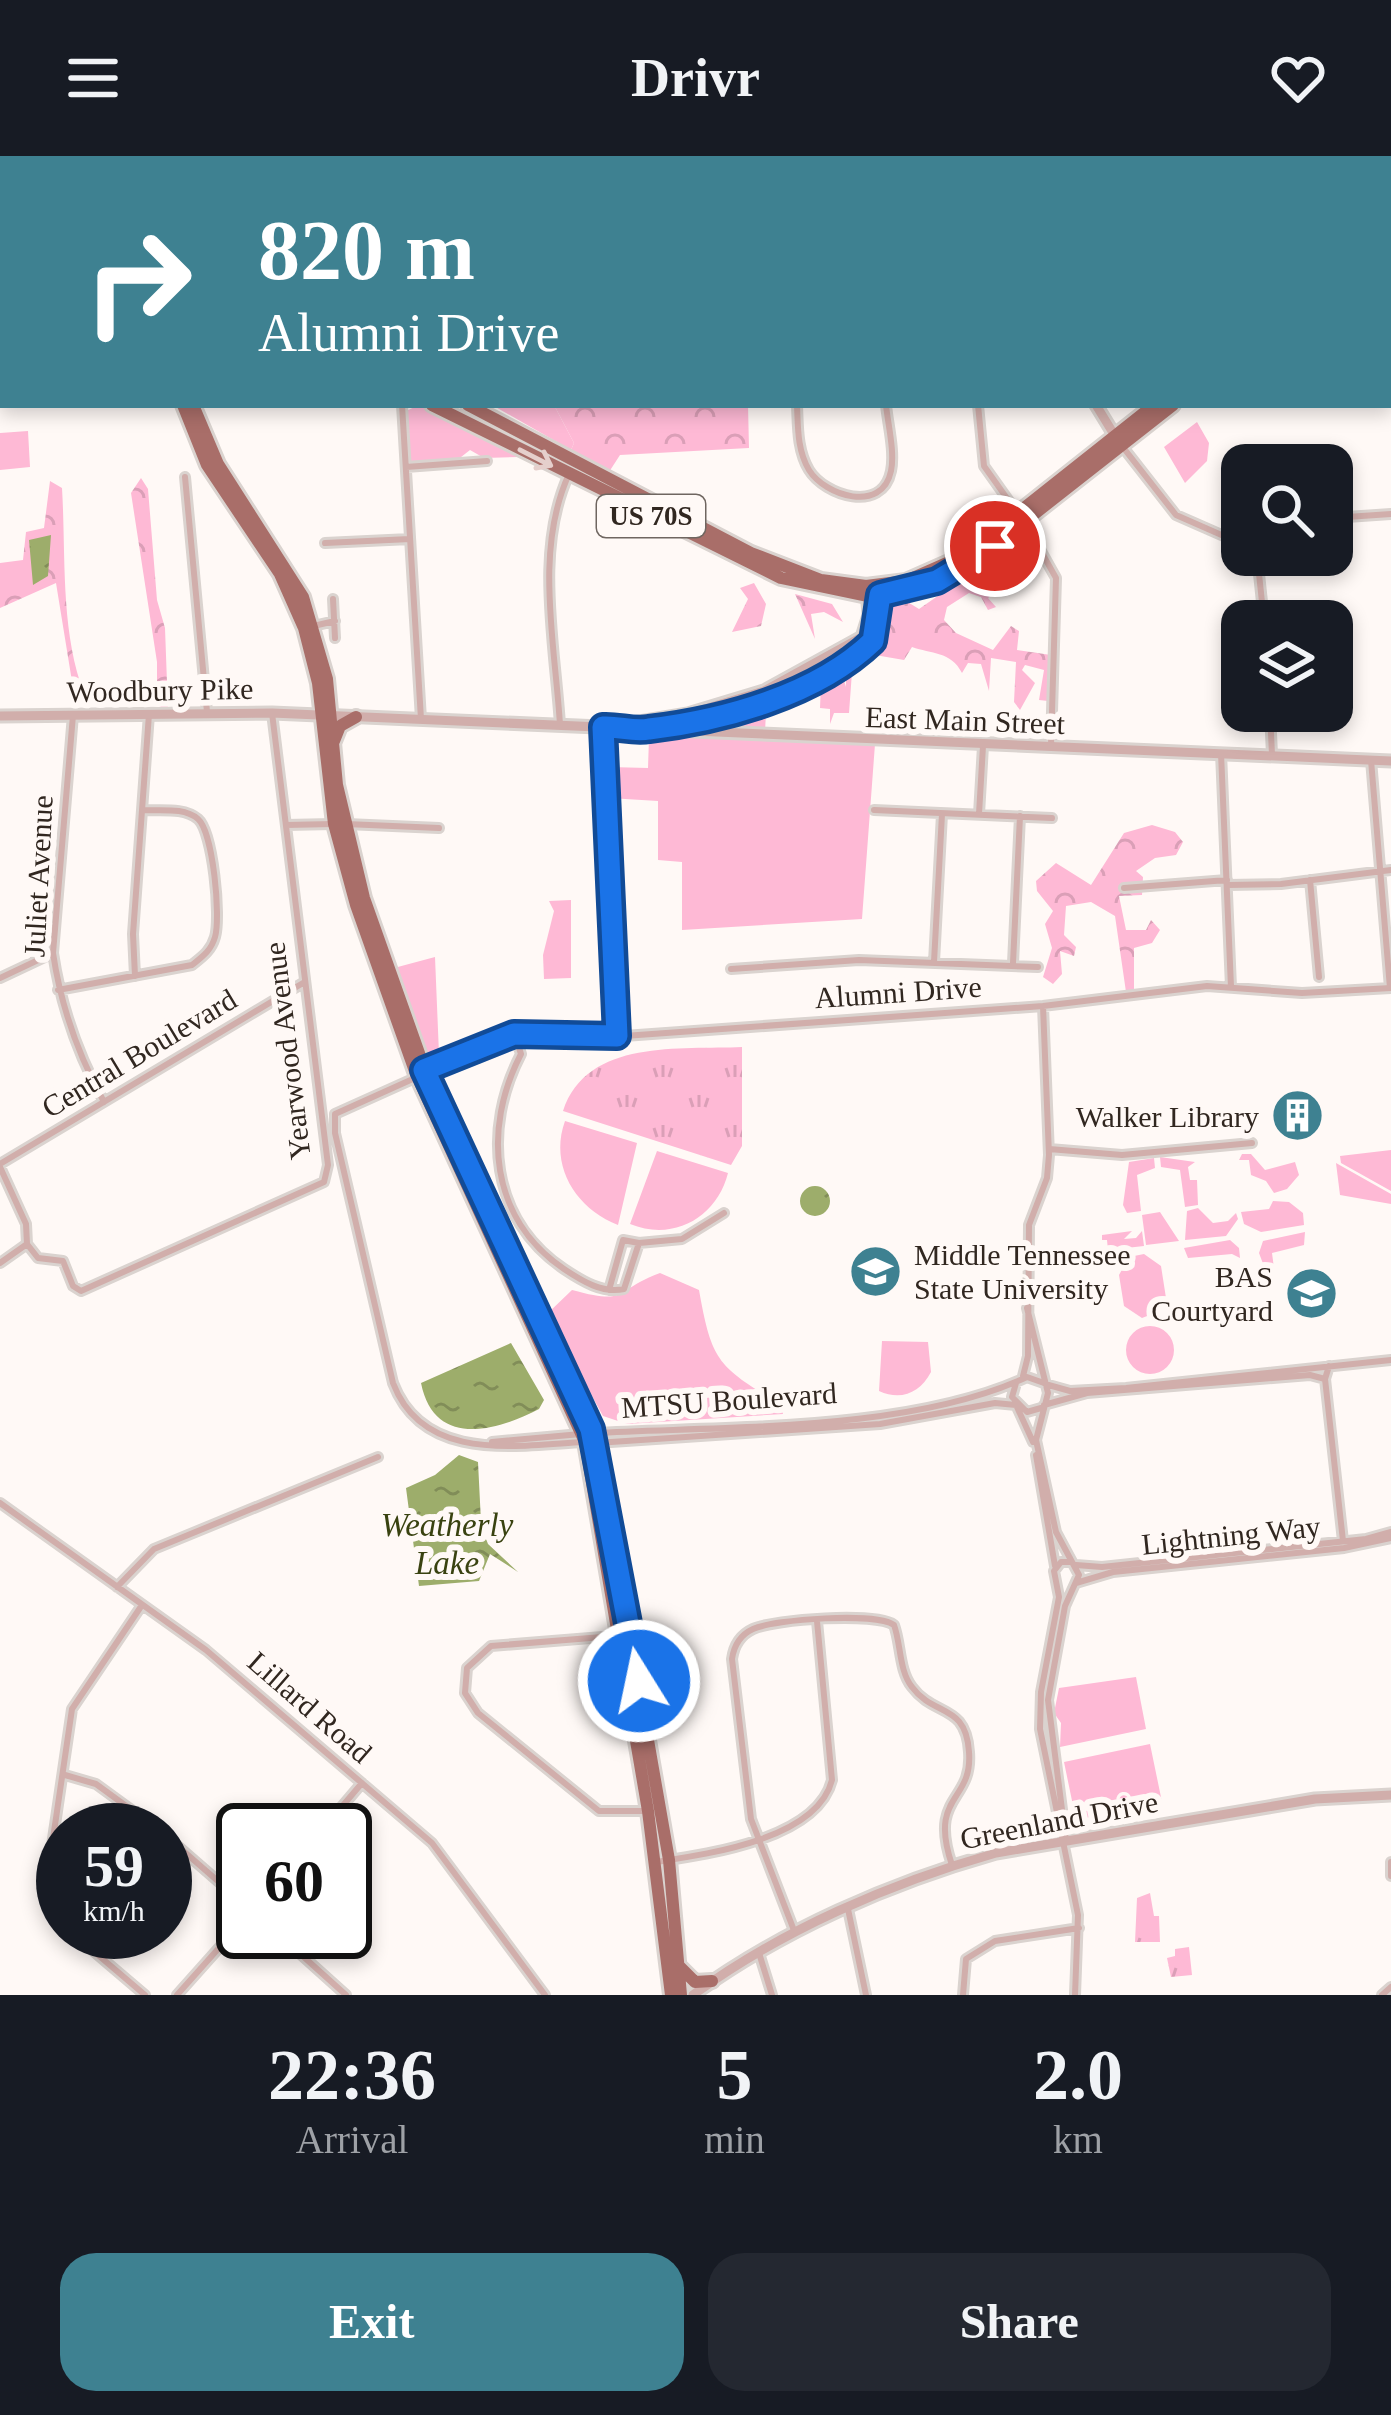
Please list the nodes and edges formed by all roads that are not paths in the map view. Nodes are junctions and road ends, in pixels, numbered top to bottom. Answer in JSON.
{"nodes":[{"id":1,"x":184,"y":408,"type":"edge"},
{"id":2,"x":194,"y":408,"type":"edge"},
{"id":3,"x":402,"y":408,"type":"edge"},
{"id":4,"x":438,"y":408,"type":"edge"},
{"id":5,"x":474,"y":408,"type":"edge"},
{"id":6,"x":796,"y":408,"type":"edge"},
{"id":7,"x":886,"y":408,"type":"edge"},
{"id":8,"x":978,"y":408,"type":"edge"},
{"id":9,"x":1098,"y":408,"type":"edge"},
{"id":10,"x":1151,"y":408,"type":"edge"},
{"id":11,"x":1168,"y":408,"type":"edge"},
{"id":12,"x":1118,"y":441,"type":"junction"},
{"id":13,"x":574,"y":459,"type":"junction"},
{"id":14,"x":487,"y":461,"type":"dead end"},
{"id":15,"x":406,"y":466,"type":"junction"},
{"id":16,"x":568,"y":474,"type":"junction"},
{"id":17,"x":185,"y":477,"type":"dead end"},
{"id":18,"x":1391,"y":514,"type":"edge"},
{"id":19,"x":1353,"y":517,"type":"edge"},
{"id":20,"x":1022,"y":518,"type":"junction"},
{"id":21,"x":1221,"y":535,"type":"edge"},
{"id":22,"x":410,"y":539,"type":"junction"},
{"id":23,"x":325,"y":543,"type":"dead end"},
{"id":24,"x":873,"y":590,"type":"junction"},
{"id":25,"x":333,"y":599,"type":"dead end"},
{"id":26,"x":335,"y":622,"type":"junction"},
{"id":27,"x":309,"y":627,"type":"junction"},
{"id":28,"x":335,"y":638,"type":"dead end"},
{"id":29,"x":207,"y":713,"type":"junction"},
{"id":30,"x":272,"y":713,"type":"junction"},
{"id":31,"x":149,"y":714,"type":"junction"},
{"id":32,"x":73,"y":715,"type":"junction"},
{"id":33,"x":0,"y":716,"type":"edge"},
{"id":34,"x":326,"y":716,"type":"junction"},
{"id":35,"x":356,"y":717,"type":"junction"},
{"id":36,"x":421,"y":719,"type":"junction"},
{"id":37,"x":681,"y":720,"type":"junction"},
{"id":38,"x":560,"y":725,"type":"junction"},
{"id":39,"x":608,"y":727,"type":"junction"},
{"id":40,"x":652,"y":729,"type":"junction"},
{"id":41,"x":707,"y":732,"type":"junction"},
{"id":42,"x":1271,"y":732,"type":"edge"},
{"id":43,"x":333,"y":742,"type":"junction"},
{"id":44,"x":983,"y":746,"type":"junction"},
{"id":45,"x":1051,"y":748,"type":"junction"},
{"id":46,"x":1221,"y":753,"type":"junction"},
{"id":47,"x":1272,"y":756,"type":"junction"},
{"id":48,"x":1371,"y":760,"type":"junction"},
{"id":49,"x":1391,"y":761,"type":"edge"},
{"id":50,"x":143,"y":810,"type":"junction"},
{"id":51,"x":874,"y":810,"type":"dead end"},
{"id":52,"x":942,"y":814,"type":"junction"},
{"id":53,"x":979,"y":816,"type":"junction"},
{"id":54,"x":1020,"y":816,"type":"junction"},
{"id":55,"x":1052,"y":818,"type":"dead end"},
{"id":56,"x":339,"y":824,"type":"junction"},
{"id":57,"x":285,"y":825,"type":"junction"},
{"id":58,"x":439,"y":829,"type":"dead end"},
{"id":59,"x":1391,"y":870,"type":"edge"},
{"id":60,"x":1379,"y":871,"type":"junction"},
{"id":61,"x":1310,"y":880,"type":"junction"},
{"id":62,"x":1227,"y":882,"type":"junction"},
{"id":63,"x":1124,"y":888,"type":"dead end"},
{"id":64,"x":53,"y":953,"type":"junction"},
{"id":65,"x":934,"y":962,"type":"junction"},
{"id":66,"x":1012,"y":964,"type":"junction"},
{"id":67,"x":1038,"y":968,"type":"dead end"},
{"id":68,"x":731,"y":969,"type":"dead end"},
{"id":69,"x":135,"y":976,"type":"junction"},
{"id":70,"x":1319,"y":977,"type":"dead end"},
{"id":71,"x":0,"y":978,"type":"edge"},
{"id":72,"x":303,"y":983,"type":"junction"},
{"id":73,"x":1231,"y":987,"type":"junction"},
{"id":74,"x":1390,"y":988,"type":"edge"},
{"id":75,"x":58,"y":990,"type":"junction"},
{"id":76,"x":1043,"y":1006,"type":"junction"},
{"id":77,"x":514,"y":1034,"type":"junction"},
{"id":78,"x":617,"y":1036,"type":"junction"},
{"id":79,"x":420,"y":1072,"type":"junction"},
{"id":80,"x":104,"y":1102,"type":"junction"},
{"id":81,"x":1252,"y":1144,"type":"dead end"},
{"id":82,"x":1049,"y":1149,"type":"junction"},
{"id":83,"x":0,"y":1166,"type":"edge"},
{"id":84,"x":724,"y":1213,"type":"dead end"},
{"id":85,"x":639,"y":1243,"type":"junction"},
{"id":86,"x":27,"y":1244,"type":"junction"},
{"id":87,"x":0,"y":1263,"type":"edge"},
{"id":88,"x":605,"y":1289,"type":"junction"},
{"id":89,"x":1027,"y":1308,"type":"junction"},
{"id":90,"x":1391,"y":1360,"type":"edge"},
{"id":91,"x":1329,"y":1366,"type":"junction"},
{"id":92,"x":1325,"y":1379,"type":"junction"},
{"id":93,"x":1020,"y":1380,"type":"junction"},
{"id":94,"x":1044,"y":1383,"type":"junction"},
{"id":95,"x":1016,"y":1406,"type":"junction"},
{"id":96,"x":1044,"y":1406,"type":"junction"},
{"id":97,"x":589,"y":1438,"type":"junction"},
{"id":98,"x":477,"y":1444,"type":"joint"},
{"id":99,"x":378,"y":1456,"type":"dead end"},
{"id":100,"x":0,"y":1503,"type":"edge"},
{"id":101,"x":1391,"y":1535,"type":"edge"},
{"id":102,"x":1343,"y":1541,"type":"junction"},
{"id":103,"x":1075,"y":1564,"type":"junction"},
{"id":104,"x":1055,"y":1568,"type":"junction"},
{"id":105,"x":1055,"y":1579,"type":"junction"},
{"id":106,"x":1076,"y":1584,"type":"junction"},
{"id":107,"x":116,"y":1588,"type":"junction"},
{"id":108,"x":142,"y":1606,"type":"junction"},
{"id":109,"x":817,"y":1621,"type":"junction"},
{"id":110,"x":625,"y":1635,"type":"junction"},
{"id":111,"x":65,"y":1774,"type":"junction"},
{"id":112,"x":362,"y":1784,"type":"junction"},
{"id":113,"x":1391,"y":1795,"type":"edge"},
{"id":114,"x":60,"y":1803,"type":"edge"},
{"id":115,"x":122,"y":1803,"type":"edge"},
{"id":116,"x":345,"y":1803,"type":"edge"},
{"id":117,"x":654,"y":1810,"type":"junction"},
{"id":118,"x":756,"y":1840,"type":"junction"},
{"id":119,"x":1066,"y":1841,"type":"junction"},
{"id":120,"x":192,"y":1859,"type":"edge"},
{"id":121,"x":663,"y":1861,"type":"junction"},
{"id":122,"x":1391,"y":1862,"type":"edge"},
{"id":123,"x":952,"y":1865,"type":"junction"},
{"id":124,"x":1391,"y":1876,"type":"edge"},
{"id":125,"x":216,"y":1880,"type":"edge"},
{"id":126,"x":848,"y":1910,"type":"junction"},
{"id":127,"x":1079,"y":1928,"type":"junction"},
{"id":128,"x":795,"y":1933,"type":"junction"},
{"id":129,"x":758,"y":1950,"type":"junction"},
{"id":130,"x":216,"y":1952,"type":"edge"},
{"id":131,"x":103,"y":1959,"type":"edge"},
{"id":132,"x":306,"y":1959,"type":"edge"},
{"id":133,"x":679,"y":1966,"type":"junction"},
{"id":134,"x":712,"y":1981,"type":"junction"},
{"id":135,"x":1391,"y":1987,"type":"edge"},
{"id":136,"x":145,"y":1995,"type":"edge"},
{"id":137,"x":178,"y":1995,"type":"edge"},
{"id":138,"x":346,"y":1995,"type":"edge"},
{"id":139,"x":544,"y":1995,"type":"edge"},
{"id":140,"x":671,"y":1995,"type":"edge"},
{"id":141,"x":681,"y":1995,"type":"edge"},
{"id":142,"x":693,"y":1995,"type":"edge"},
{"id":143,"x":772,"y":1995,"type":"edge"},
{"id":144,"x":866,"y":1995,"type":"edge"},
{"id":145,"x":963,"y":1995,"type":"edge"},
{"id":146,"x":1075,"y":1995,"type":"edge"},
{"id":147,"x":1382,"y":1995,"type":"edge"}],
"edges":[{"from":1,"to":27,"type":"main road"},
{"from":2,"to":27,"type":"main road"},
{"from":3,"to":15,"type":"street"},
{"from":4,"to":16,"type":"main road","number":"US 70S","one_way":true},
{"from":5,"to":13,"type":"main road","number":"US 70S"},
{"from":6,"to":7,"type":"street"},
{"from":8,"to":20,"type":"street"},
{"from":9,"to":12,"type":"street"},
{"from":10,"to":12,"type":"main road","number":"US 70S"},
{"from":11,"to":12,"type":"main road","number":"US 70S"},
{"from":12,"to":20,"type":"main road","number":"US 70S"},
{"from":12,"to":21,"type":"street"},
{"from":13,"to":16,"type":"street"},
{"from":13,"to":24,"type":"main road","number":"US 70S"},
{"from":14,"to":15,"type":"street"},
{"from":15,"to":22,"type":"street"},
{"from":16,"to":24,"type":"main road","number":"US 70S"},
{"from":16,"to":38,"type":"street"},
{"from":17,"to":29,"type":"street"},
{"from":18,"to":19,"type":"street"},
{"from":20,"to":24,"type":"main road","number":"US 70S"},
{"from":20,"to":45,"type":"street"},
{"from":22,"to":23,"type":"street"},
{"from":22,"to":36,"type":"street"},
{"from":24,"to":37,"type":"street"},
{"from":25,"to":26,"type":"street"},
{"from":26,"to":27,"type":"street"},
{"from":26,"to":28,"type":"street"},
{"from":27,"to":34,"type":"main road"},
{"from":29,"to":30,"type":"street","name":"Woodbury Pike"},
{"from":29,"to":31,"type":"street","name":"Woodbury Pike"},
{"from":30,"to":34,"type":"street","name":"Woodbury Pike"},
{"from":30,"to":57,"type":"street","name":"Yearwood Avenue"},
{"from":31,"to":32,"type":"street","name":"Woodbury Pike"},
{"from":31,"to":50,"type":"street"},
{"from":32,"to":33,"type":"street","name":"Woodbury Pike"},
{"from":32,"to":64,"type":"street","name":"Juliet Avenue"},
{"from":34,"to":35,"type":"street","name":"East Main Street"},
{"from":34,"to":43,"type":"main road"},
{"from":34,"to":56,"type":"main road"},
{"from":35,"to":36,"type":"street","name":"East Main Street"},
{"from":35,"to":43,"type":"main road"},
{"from":36,"to":38,"type":"street","name":"East Main Street"},
{"from":37,"to":39,"type":"street"},
{"from":37,"to":40,"type":"street"},
{"from":37,"to":41,"type":"street"},
{"from":38,"to":39,"type":"street","name":"East Main Street"},
{"from":39,"to":40,"type":"street","name":"East Main Street"},
{"from":39,"to":78,"type":"street"},
{"from":40,"to":41,"type":"street","name":"East Main Street"},
{"from":41,"to":44,"type":"street","name":"East Main Street"},
{"from":42,"to":47,"type":"street"},
{"from":43,"to":56,"type":"main road"},
{"from":44,"to":45,"type":"street","name":"East Main Street"},
{"from":44,"to":53,"type":"street"},
{"from":45,"to":46,"type":"street","name":"East Main Street"},
{"from":46,"to":47,"type":"street","name":"East Main Street"},
{"from":46,"to":62,"type":"street"},
{"from":47,"to":48,"type":"street","name":"East Main Street"},
{"from":48,"to":49,"type":"street","name":"East Main Street"},
{"from":48,"to":60,"type":"street"},
{"from":50,"to":69,"type":"street"},
{"from":50,"to":69,"type":"street"},
{"from":51,"to":52,"type":"street"},
{"from":52,"to":53,"type":"street"},
{"from":52,"to":65,"type":"street"},
{"from":53,"to":54,"type":"street"},
{"from":54,"to":55,"type":"street"},
{"from":54,"to":66,"type":"street"},
{"from":56,"to":57,"type":"street"},
{"from":56,"to":58,"type":"street"},
{"from":56,"to":79,"type":"main road"},
{"from":57,"to":72,"type":"street","name":"Yearwood Avenue"},
{"from":59,"to":60,"type":"street"},
{"from":60,"to":61,"type":"street"},
{"from":60,"to":74,"type":"street"},
{"from":61,"to":62,"type":"street"},
{"from":61,"to":70,"type":"street"},
{"from":62,"to":63,"type":"street"},
{"from":62,"to":73,"type":"street"},
{"from":64,"to":71,"type":"street"},
{"from":64,"to":75,"type":"street","name":"Juliet Avenue"},
{"from":65,"to":66,"type":"street"},
{"from":65,"to":68,"type":"street"},
{"from":66,"to":67,"type":"street"},
{"from":69,"to":75,"type":"street"},
{"from":72,"to":80,"type":"street","name":"Central Boulevard"},
{"from":72,"to":86,"type":"street","name":"Yearwood Avenue"},
{"from":73,"to":74,"type":"street","name":"Alumni Drive"},
{"from":73,"to":76,"type":"street","name":"Alumni Drive"},
{"from":75,"to":80,"type":"street","name":"Juliet Avenue"},
{"from":76,"to":78,"type":"street","name":"Alumni Drive"},
{"from":76,"to":82,"type":"street"},
{"from":77,"to":78,"type":"street","name":"Alumni Drive"},
{"from":77,"to":79,"type":"street","name":"Alumni Drive"},
{"from":77,"to":88,"type":"street"},
{"from":79,"to":97,"type":"main road"},
{"from":79,"to":98,"type":"street","name":"Alumni Drive"},
{"from":80,"to":83,"type":"street","name":"Central Boulevard"},
{"from":81,"to":82,"type":"street"},
{"from":82,"to":89,"type":"street"},
{"from":83,"to":86,"type":"street"},
{"from":84,"to":85,"type":"street"},
{"from":85,"to":88,"type":"street"},
{"from":85,"to":88,"type":"street"},
{"from":86,"to":87,"type":"street"},
{"from":89,"to":93,"type":"street"},
{"from":89,"to":94,"type":"street"},
{"from":90,"to":91,"type":"street"},
{"from":91,"to":92,"type":"street"},
{"from":91,"to":94,"type":"street"},
{"from":92,"to":96,"type":"street"},
{"from":92,"to":102,"type":"street"},
{"from":93,"to":94,"type":"street"},
{"from":93,"to":95,"type":"street"},
{"from":93,"to":97,"type":"street","name":"MTSU Boulevard"},
{"from":94,"to":96,"type":"street"},
{"from":95,"to":96,"type":"street"},
{"from":95,"to":97,"type":"street","name":"MTSU Boulevard"},
{"from":95,"to":104,"type":"street"},
{"from":96,"to":103,"type":"street"},
{"from":97,"to":98,"type":"street","name":"MTSU Boulevard"},
{"from":97,"to":110,"type":"main road"},
{"from":99,"to":107,"type":"street"},
{"from":100,"to":107,"type":"street","name":"Lillard Road"},
{"from":101,"to":102,"type":"street","name":"Lightning Way"},
{"from":101,"to":106,"type":"street","name":"Lightning Way"},
{"from":102,"to":103,"type":"street","name":"Lightning Way"},
{"from":103,"to":104,"type":"street"},
{"from":103,"to":106,"type":"street"},
{"from":104,"to":105,"type":"street"},
{"from":105,"to":106,"type":"street"},
{"from":105,"to":119,"type":"street"},
{"from":106,"to":119,"type":"street"},
{"from":107,"to":108,"type":"street","name":"Lillard Road"},
{"from":108,"to":111,"type":"street"},
{"from":108,"to":112,"type":"street","name":"Lillard Road"},
{"from":109,"to":118,"type":"street"},
{"from":109,"to":118,"type":"street"},
{"from":109,"to":123,"type":"street"},
{"from":110,"to":117,"type":"main road"},
{"from":110,"to":117,"type":"street"},
{"from":111,"to":114,"type":"street"},
{"from":111,"to":115,"type":"street"},
{"from":112,"to":116,"type":"street"},
{"from":112,"to":139,"type":"street","name":"Lillard Road"},
{"from":113,"to":119,"type":"street","name":"Greenland Drive"},
{"from":117,"to":121,"type":"main road"},
{"from":118,"to":121,"type":"street"},
{"from":118,"to":128,"type":"street"},
{"from":119,"to":123,"type":"street","name":"Greenland Drive"},
{"from":119,"to":127,"type":"street"},
{"from":120,"to":125,"type":"street"},
{"from":121,"to":133,"type":"main road"},
{"from":121,"to":140,"type":"main road"},
{"from":122,"to":124,"type":"street"},
{"from":123,"to":126,"type":"street","name":"Greenland Drive"},
{"from":126,"to":128,"type":"street","name":"Greenland Drive"},
{"from":126,"to":144,"type":"street"},
{"from":127,"to":145,"type":"street"},
{"from":127,"to":146,"type":"street"},
{"from":128,"to":129,"type":"street","name":"Greenland Drive"},
{"from":129,"to":134,"type":"street","name":"Greenland Drive"},
{"from":129,"to":143,"type":"street"},
{"from":130,"to":137,"type":"street"},
{"from":131,"to":136,"type":"street"},
{"from":132,"to":138,"type":"street"},
{"from":133,"to":134,"type":"main road"},
{"from":133,"to":141,"type":"main road"},
{"from":134,"to":142,"type":"street","name":"Greenland Drive"},
{"from":135,"to":147,"type":"street"}]}
